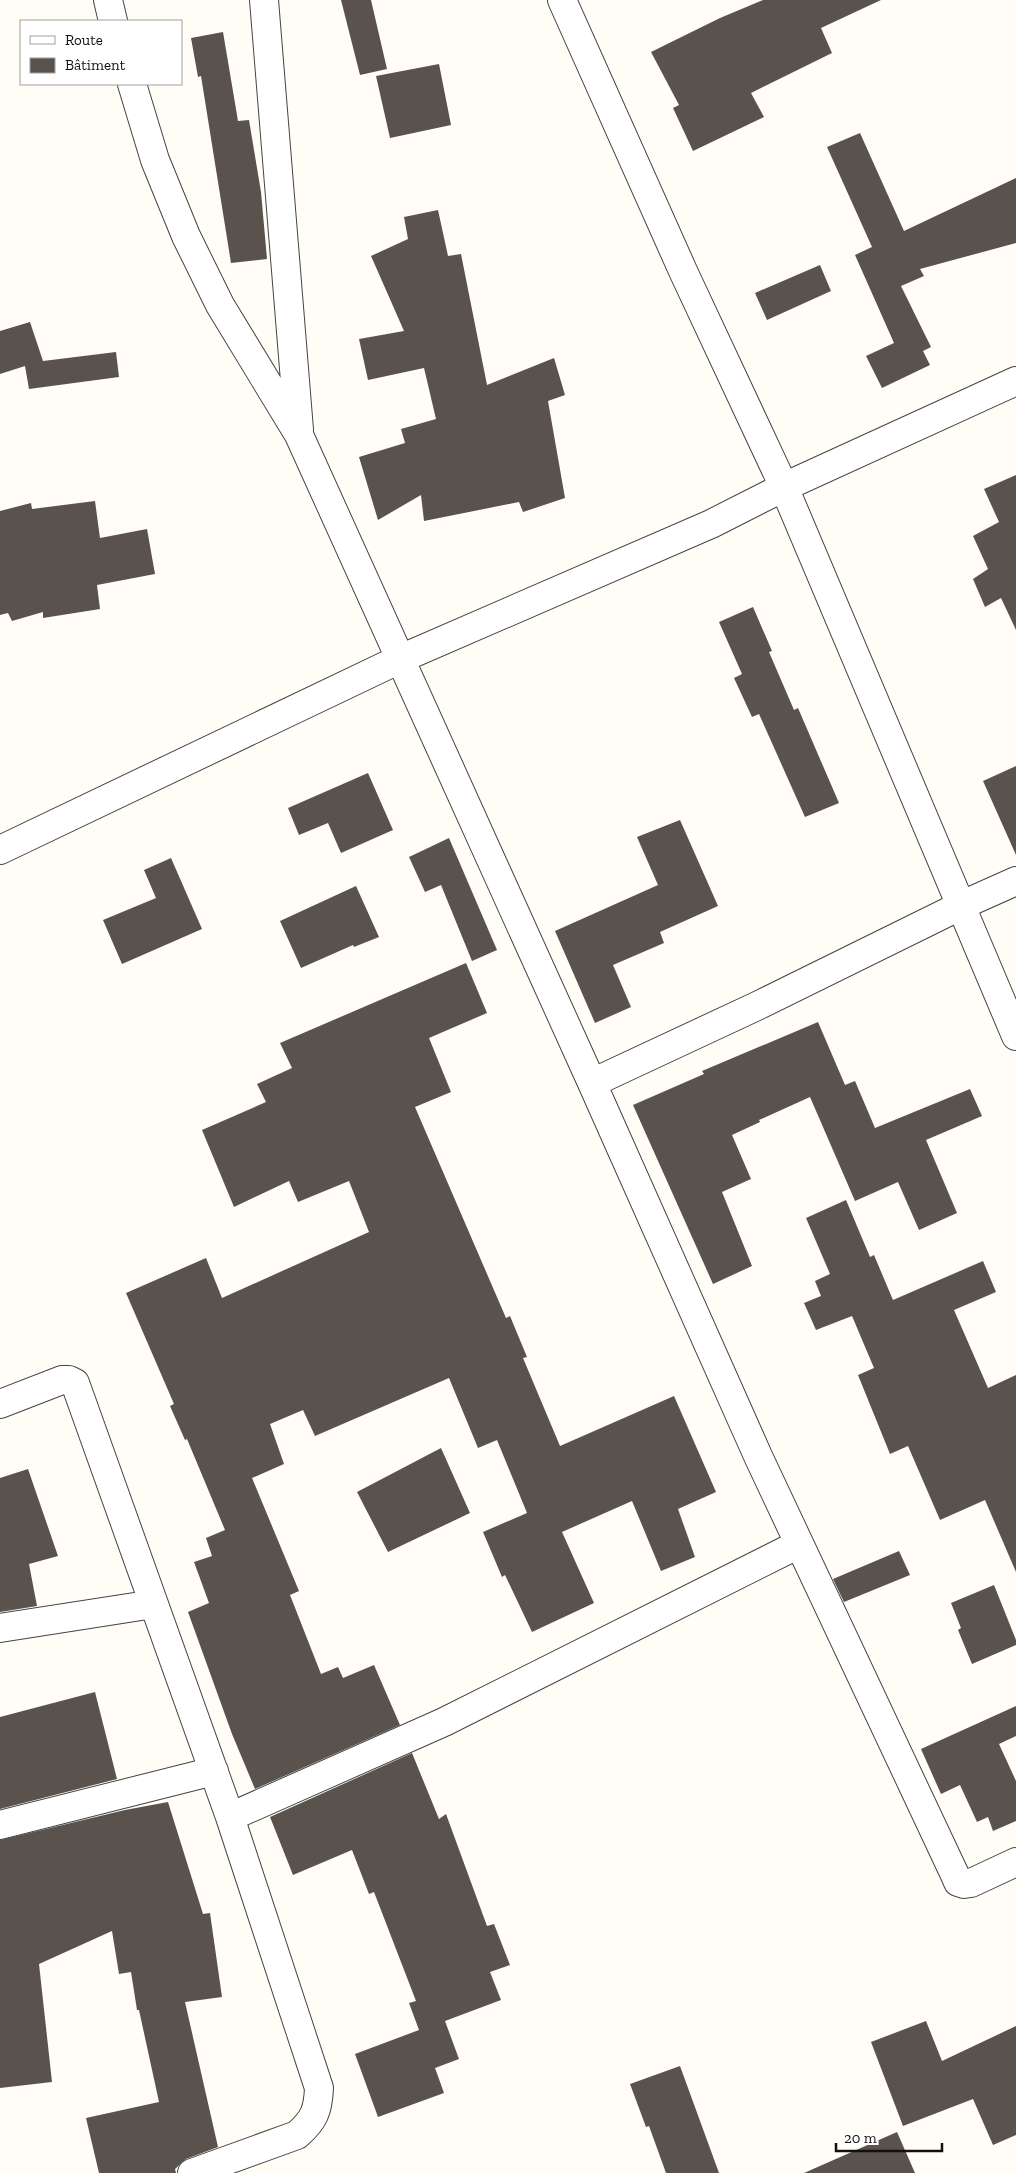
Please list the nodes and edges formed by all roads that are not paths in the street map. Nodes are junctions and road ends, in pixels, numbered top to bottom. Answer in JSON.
{"nodes":[{"id":1,"x":108,"y":0,"type":"edge"},
{"id":2,"x":264,"y":0,"type":"edge"},
{"id":3,"x":562,"y":0,"type":"edge"},
{"id":4,"x":113,"y":20,"type":"edge"},
{"id":5,"x":132,"y":85,"type":"edge"},
{"id":6,"x":1016,"y":382,"type":"edge"},
{"id":7,"x":299,"y":436,"type":"junction"},
{"id":8,"x":784,"y":487,"type":"junction"},
{"id":9,"x":400,"y":659,"type":"junction"},
{"id":10,"x":0,"y":850,"type":"edge"},
{"id":11,"x":1016,"y":881,"type":"edge"},
{"id":12,"x":960,"y":906,"type":"junction"},
{"id":13,"x":1016,"y":1036,"type":"edge"},
{"id":14,"x":592,"y":1083,"type":"junction"},
{"id":15,"x":0,"y":1404,"type":"edge"},
{"id":16,"x":800,"y":1544,"type":"junction"},
{"id":17,"x":154,"y":1604,"type":"junction"},
{"id":18,"x":0,"y":1628,"type":"edge"},
{"id":19,"x":214,"y":1771,"type":"junction"},
{"id":20,"x":230,"y":1817,"type":"junction"},
{"id":21,"x":0,"y":1826,"type":"edge"},
{"id":22,"x":1016,"y":1862,"type":"edge"},
{"id":23,"x":192,"y":2173,"type":"edge"}],
"edges":[{"from":1,"to":4,"type":"street"},
{"from":2,"to":7,"type":"street"},
{"from":3,"to":8,"type":"street"},
{"from":5,"to":7,"type":"street"},
{"from":6,"to":8,"type":"street"},
{"from":7,"to":9,"type":"street"},
{"from":8,"to":9,"type":"street"},
{"from":8,"to":12,"type":"street"},
{"from":9,"to":10,"type":"street"},
{"from":9,"to":14,"type":"street"},
{"from":11,"to":12,"type":"street"},
{"from":12,"to":13,"type":"street"},
{"from":12,"to":14,"type":"street"},
{"from":14,"to":16,"type":"street"},
{"from":15,"to":17,"type":"street"},
{"from":16,"to":20,"type":"street"},
{"from":16,"to":22,"type":"street"},
{"from":17,"to":18,"type":"street"},
{"from":17,"to":19,"type":"street"},
{"from":19,"to":20,"type":"street"},
{"from":19,"to":21,"type":"street"},
{"from":20,"to":23,"type":"street"}]}
